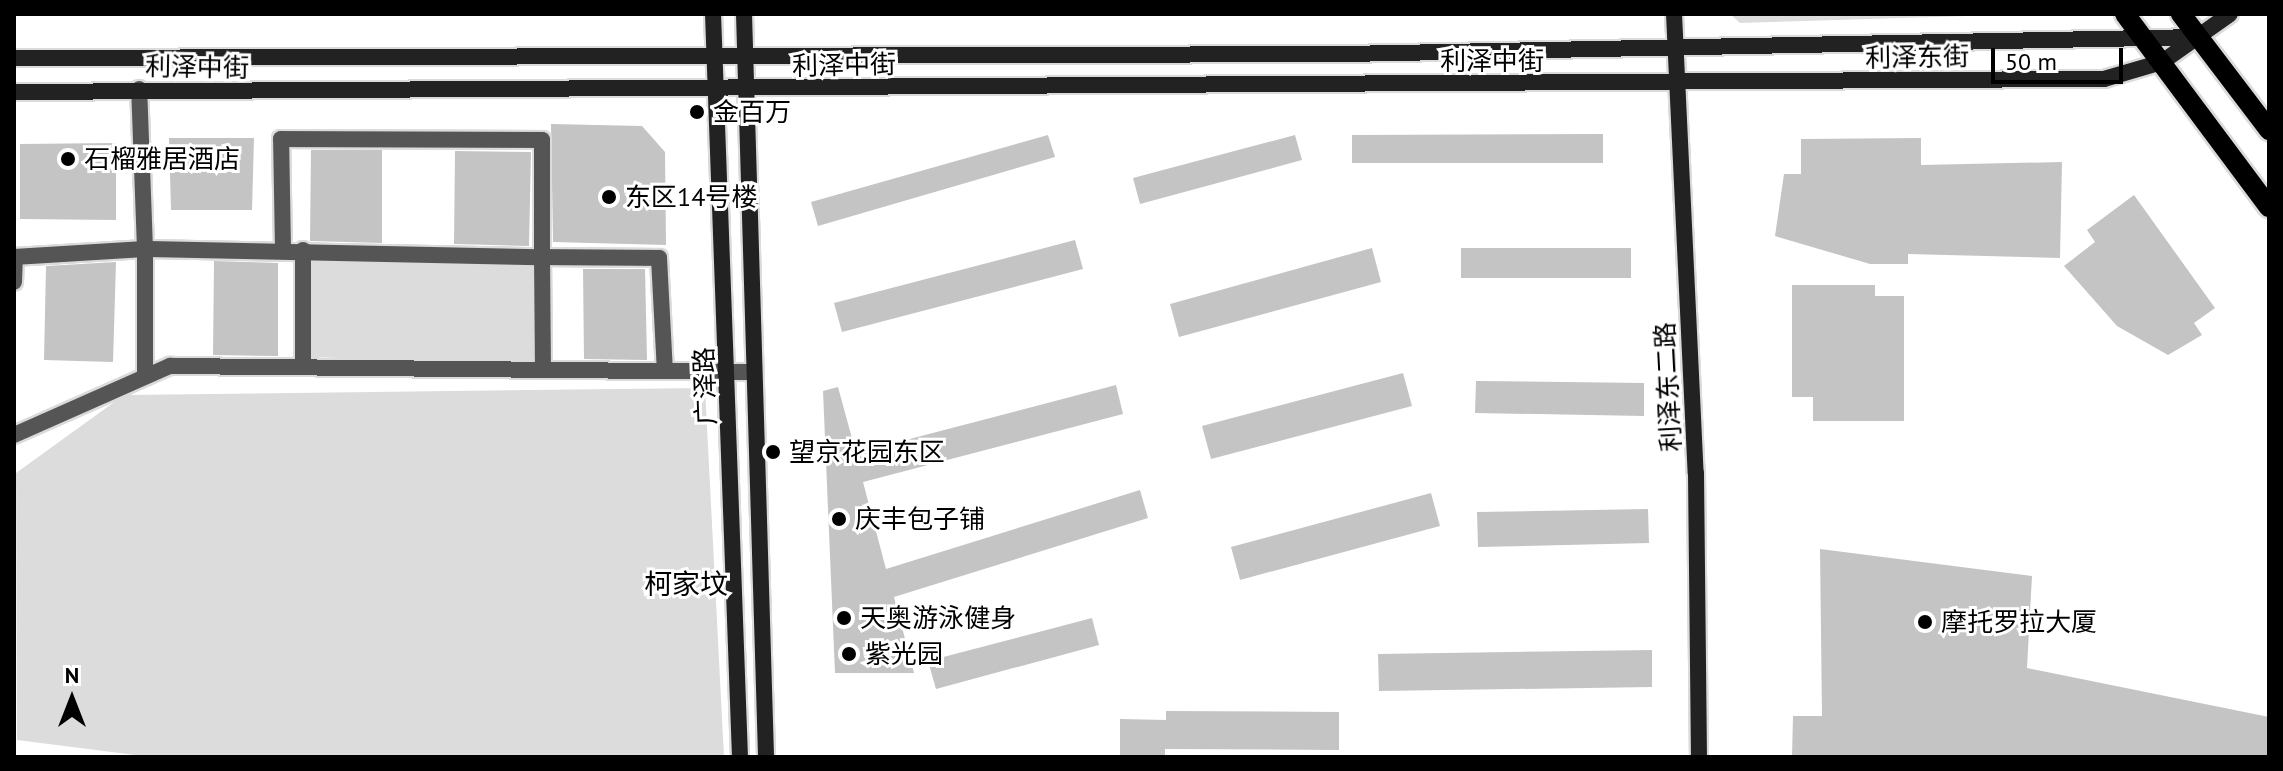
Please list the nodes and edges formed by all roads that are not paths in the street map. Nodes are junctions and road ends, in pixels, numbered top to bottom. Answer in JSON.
{"nodes":[{"id":1,"x":713,"y":14,"type":"edge"},
{"id":2,"x":744,"y":14,"type":"edge"},
{"id":3,"x":1674,"y":14,"type":"edge"},
{"id":4,"x":2125,"y":14,"type":"edge"},
{"id":5,"x":2181,"y":14,"type":"edge"},
{"id":6,"x":2230,"y":14,"type":"edge"},
{"id":7,"x":2198,"y":37,"type":"junction"},
{"id":8,"x":2145,"y":38,"type":"junction"},
{"id":9,"x":1675,"y":45,"type":"junction"},
{"id":10,"x":715,"y":52,"type":"junction"},
{"id":11,"x":745,"y":52,"type":"junction"},
{"id":12,"x":14,"y":58,"type":"edge"},
{"id":13,"x":2162,"y":62,"type":"junction"},
{"id":14,"x":1675,"y":83,"type":"junction"},
{"id":15,"x":139,"y":89,"type":"junction"},
{"id":16,"x":747,"y":90,"type":"junction"},
{"id":17,"x":716,"y":91,"type":"junction"},
{"id":18,"x":14,"y":92,"type":"edge"},
{"id":19,"x":2269,"y":130,"type":"edge"},
{"id":20,"x":2269,"y":207,"type":"edge"},
{"id":21,"x":145,"y":249,"type":"junction"},
{"id":22,"x":283,"y":249,"type":"junction"},
{"id":23,"x":303,"y":250,"type":"junction"},
{"id":24,"x":14,"y":257,"type":"edge"},
{"id":25,"x":542,"y":257,"type":"junction"},
{"id":26,"x":14,"y":282,"type":"edge"},
{"id":27,"x":303,"y":363,"type":"junction"},
{"id":28,"x":543,"y":368,"type":"junction"},
{"id":29,"x":665,"y":371,"type":"junction"},
{"id":30,"x":729,"y":372,"type":"junction"},
{"id":31,"x":753,"y":372,"type":"junction"},
{"id":32,"x":145,"y":373,"type":"junction"},
{"id":33,"x":14,"y":435,"type":"edge"},
{"id":34,"x":740,"y":757,"type":"edge"},
{"id":35,"x":766,"y":757,"type":"edge"},
{"id":36,"x":1699,"y":757,"type":"edge"}],
"edges":[{"from":1,"to":10,"type":"street","name":"广泽路"},
{"from":2,"to":11,"type":"street","name":"广泽路"},
{"from":3,"to":9,"type":"street","name":"利泽东二路"},
{"from":4,"to":8,"type":"main road"},
{"from":5,"to":7,"type":"main road"},
{"from":6,"to":7,"type":"street","name":"利泽东街"},
{"from":7,"to":8,"type":"street","name":"利泽东街"},
{"from":7,"to":13,"type":"street","name":"利泽东街"},
{"from":7,"to":19,"type":"main road"},
{"from":8,"to":9,"type":"street","name":"利泽东街"},
{"from":8,"to":13,"type":"main road"},
{"from":9,"to":11,"type":"street","name":"利泽中街"},
{"from":9,"to":14,"type":"street","name":"利泽东二路"},
{"from":10,"to":11,"type":"street","name":"利泽中街"},
{"from":10,"to":12,"type":"street","name":"利泽中街"},
{"from":10,"to":17,"type":"street","name":"广泽路"},
{"from":11,"to":16,"type":"street","name":"广泽路"},
{"from":13,"to":14,"type":"street","name":"利泽东街"},
{"from":13,"to":20,"type":"main road"},
{"from":14,"to":16,"type":"street","name":"利泽中街"},
{"from":14,"to":36,"type":"street","name":"利泽东二路"},
{"from":15,"to":17,"type":"street","name":"利泽中街"},
{"from":15,"to":18,"type":"street","name":"利泽中街"},
{"from":15,"to":21,"type":"street"},
{"from":16,"to":17,"type":"street","name":"利泽中街"},
{"from":16,"to":31,"type":"street","name":"广泽路"},
{"from":17,"to":30,"type":"street","name":"广泽路"},
{"from":21,"to":22,"type":"street"},
{"from":21,"to":24,"type":"street"},
{"from":21,"to":32,"type":"street"},
{"from":22,"to":23,"type":"street"},
{"from":22,"to":25,"type":"street"},
{"from":23,"to":25,"type":"street"},
{"from":23,"to":27,"type":"street"},
{"from":24,"to":26,"type":"street"},
{"from":25,"to":28,"type":"street"},
{"from":25,"to":29,"type":"street"},
{"from":27,"to":28,"type":"street"},
{"from":27,"to":32,"type":"street"},
{"from":28,"to":29,"type":"street"},
{"from":29,"to":30,"type":"street"},
{"from":30,"to":31,"type":"street"},
{"from":30,"to":34,"type":"street","name":"广泽路"},
{"from":31,"to":35,"type":"street","name":"广泽路"},
{"from":32,"to":33,"type":"street"}]}
